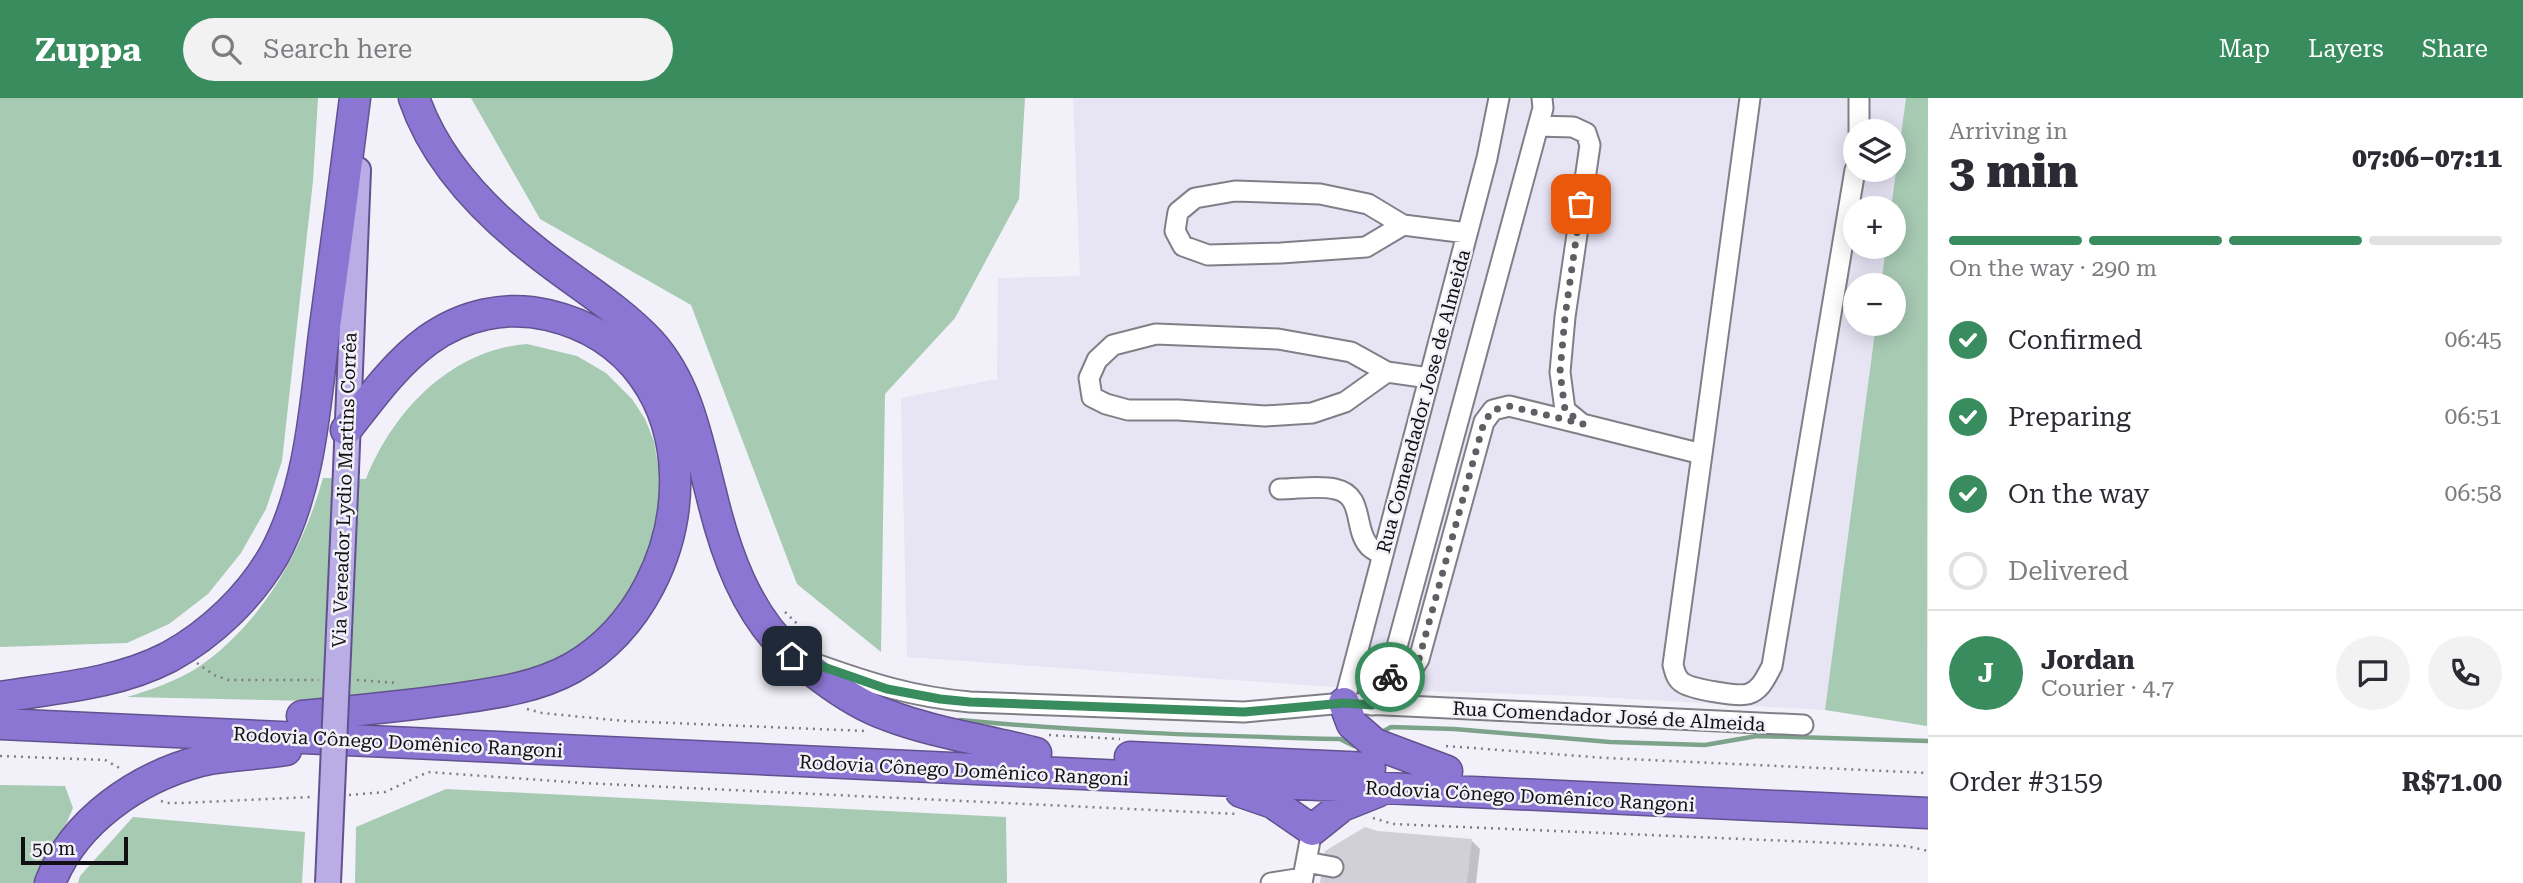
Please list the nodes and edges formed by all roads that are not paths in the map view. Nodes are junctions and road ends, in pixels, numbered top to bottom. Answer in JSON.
{"nodes":[{"id":1,"x":355,"y":98,"type":"edge"},
{"id":2,"x":361,"y":98,"type":"edge"},
{"id":3,"x":414,"y":98,"type":"edge"},
{"id":4,"x":1499,"y":98,"type":"edge"},
{"id":5,"x":1542,"y":98,"type":"edge"},
{"id":6,"x":1750,"y":98,"type":"edge"},
{"id":7,"x":1859,"y":98,"type":"edge"},
{"id":8,"x":1858,"y":119,"type":"edge"},
{"id":9,"x":1538,"y":126,"type":"junction"},
{"id":10,"x":1853,"y":182,"type":"edge"},
{"id":11,"x":1403,"y":225,"type":"junction"},
{"id":12,"x":1467,"y":233,"type":"junction"},
{"id":13,"x":1387,"y":372,"type":"junction"},
{"id":14,"x":1429,"y":378,"type":"junction"},
{"id":15,"x":1583,"y":424,"type":"junction"},
{"id":16,"x":346,"y":430,"type":"junction"},
{"id":17,"x":1702,"y":454,"type":"junction"},
{"id":18,"x":1280,"y":489,"type":"dead end"},
{"id":19,"x":1383,"y":555,"type":"junction"},
{"id":20,"x":792,"y":656,"type":"junction"},
{"id":21,"x":1388,"y":678,"type":"junction"},
{"id":22,"x":1694,"y":688,"type":"junction"},
{"id":23,"x":0,"y":697,"type":"edge"},
{"id":24,"x":1358,"y":704,"type":"junction"},
{"id":25,"x":0,"y":705,"type":"edge"},
{"id":26,"x":1688,"y":720,"type":"junction"},
{"id":27,"x":0,"y":724,"type":"edge"},
{"id":28,"x":1803,"y":725,"type":"dead end"},
{"id":29,"x":310,"y":727,"type":"junction"},
{"id":30,"x":1036,"y":753,"type":"junction"},
{"id":31,"x":1447,"y":771,"type":"junction"},
{"id":32,"x":1206,"y":782,"type":"junction"},
{"id":33,"x":1383,"y":789,"type":"junction"},
{"id":34,"x":1923,"y":812,"type":"edge"},
{"id":35,"x":1312,"y":830,"type":"junction"},
{"id":36,"x":1333,"y":867,"type":"dead end"},
{"id":37,"x":1304,"y":875,"type":"edge"},
{"id":38,"x":50,"y":883,"type":"edge"},
{"id":39,"x":328,"y":883,"type":"edge"},
{"id":40,"x":1271,"y":883,"type":"edge"}],
"edges":[{"from":1,"to":23,"type":"highway"},
{"from":2,"to":16,"type":"main road","name":"Via Vereador Lydio Martins Corrêa"},
{"from":3,"to":20,"type":"highway"},
{"from":4,"to":12,"type":"street","name":"Rua Comendador Jose de Almeida"},
{"from":5,"to":9,"type":"street"},
{"from":6,"to":17,"type":"street"},
{"from":7,"to":8,"type":"street"},
{"from":9,"to":15,"type":"street"},
{"from":9,"to":21,"type":"street"},
{"from":10,"to":22,"type":"street"},
{"from":11,"to":11,"type":"street"},
{"from":11,"to":12,"type":"street"},
{"from":12,"to":14,"type":"street","name":"Rua Comendador Jose de Almeida"},
{"from":13,"to":13,"type":"street"},
{"from":13,"to":14,"type":"street"},
{"from":14,"to":19,"type":"street","name":"Rua Comendador Jose de Almeida"},
{"from":15,"to":17,"type":"street"},
{"from":15,"to":21,"type":"street"},
{"from":16,"to":29,"type":"highway"},
{"from":16,"to":39,"type":"main road","name":"Via Vereador Lydio Martins Corrêa","bridge":true},
{"from":17,"to":22,"type":"street"},
{"from":18,"to":19,"type":"street"},
{"from":19,"to":24,"type":"street","name":"Rua Comendador Jose de Almeida"},
{"from":20,"to":24,"type":"street","name":"Rua Comendador José de Almeida"},
{"from":20,"to":30,"type":"highway"},
{"from":21,"to":24,"type":"street"},
{"from":22,"to":26,"type":"street"},
{"from":24,"to":26,"type":"street","name":"Rua Comendador José de Almeida"},
{"from":24,"to":31,"type":"highway"},
{"from":25,"to":29,"type":"highway","name":"Rodovia Cônego Domênico Rangoni"},
{"from":26,"to":28,"type":"street","name":"Rua Comendador José de Almeida"},
{"from":27,"to":29,"type":"highway","name":"Rodovia Cônego Domênico Rangoni"},
{"from":29,"to":30,"type":"highway","name":"Rodovia Cônego Domênico Rangoni"},
{"from":29,"to":32,"type":"highway","name":"Rodovia Cônego Domênico Rangoni"},
{"from":29,"to":38,"type":"highway"},
{"from":30,"to":31,"type":"highway","name":"Rodovia Cônego Domênico Rangoni"},
{"from":31,"to":34,"type":"highway","name":"Rodovia Cônego Domênico Rangoni"},
{"from":32,"to":33,"type":"highway","name":"Rodovia Cônego Domênico Rangoni"},
{"from":32,"to":35,"type":"highway"},
{"from":33,"to":34,"type":"highway","name":"Rodovia Cônego Domênico Rangoni"},
{"from":33,"to":35,"type":"highway"},
{"from":35,"to":37,"type":"street"},
{"from":36,"to":37,"type":"street"},
{"from":37,"to":40,"type":"street"}]}
